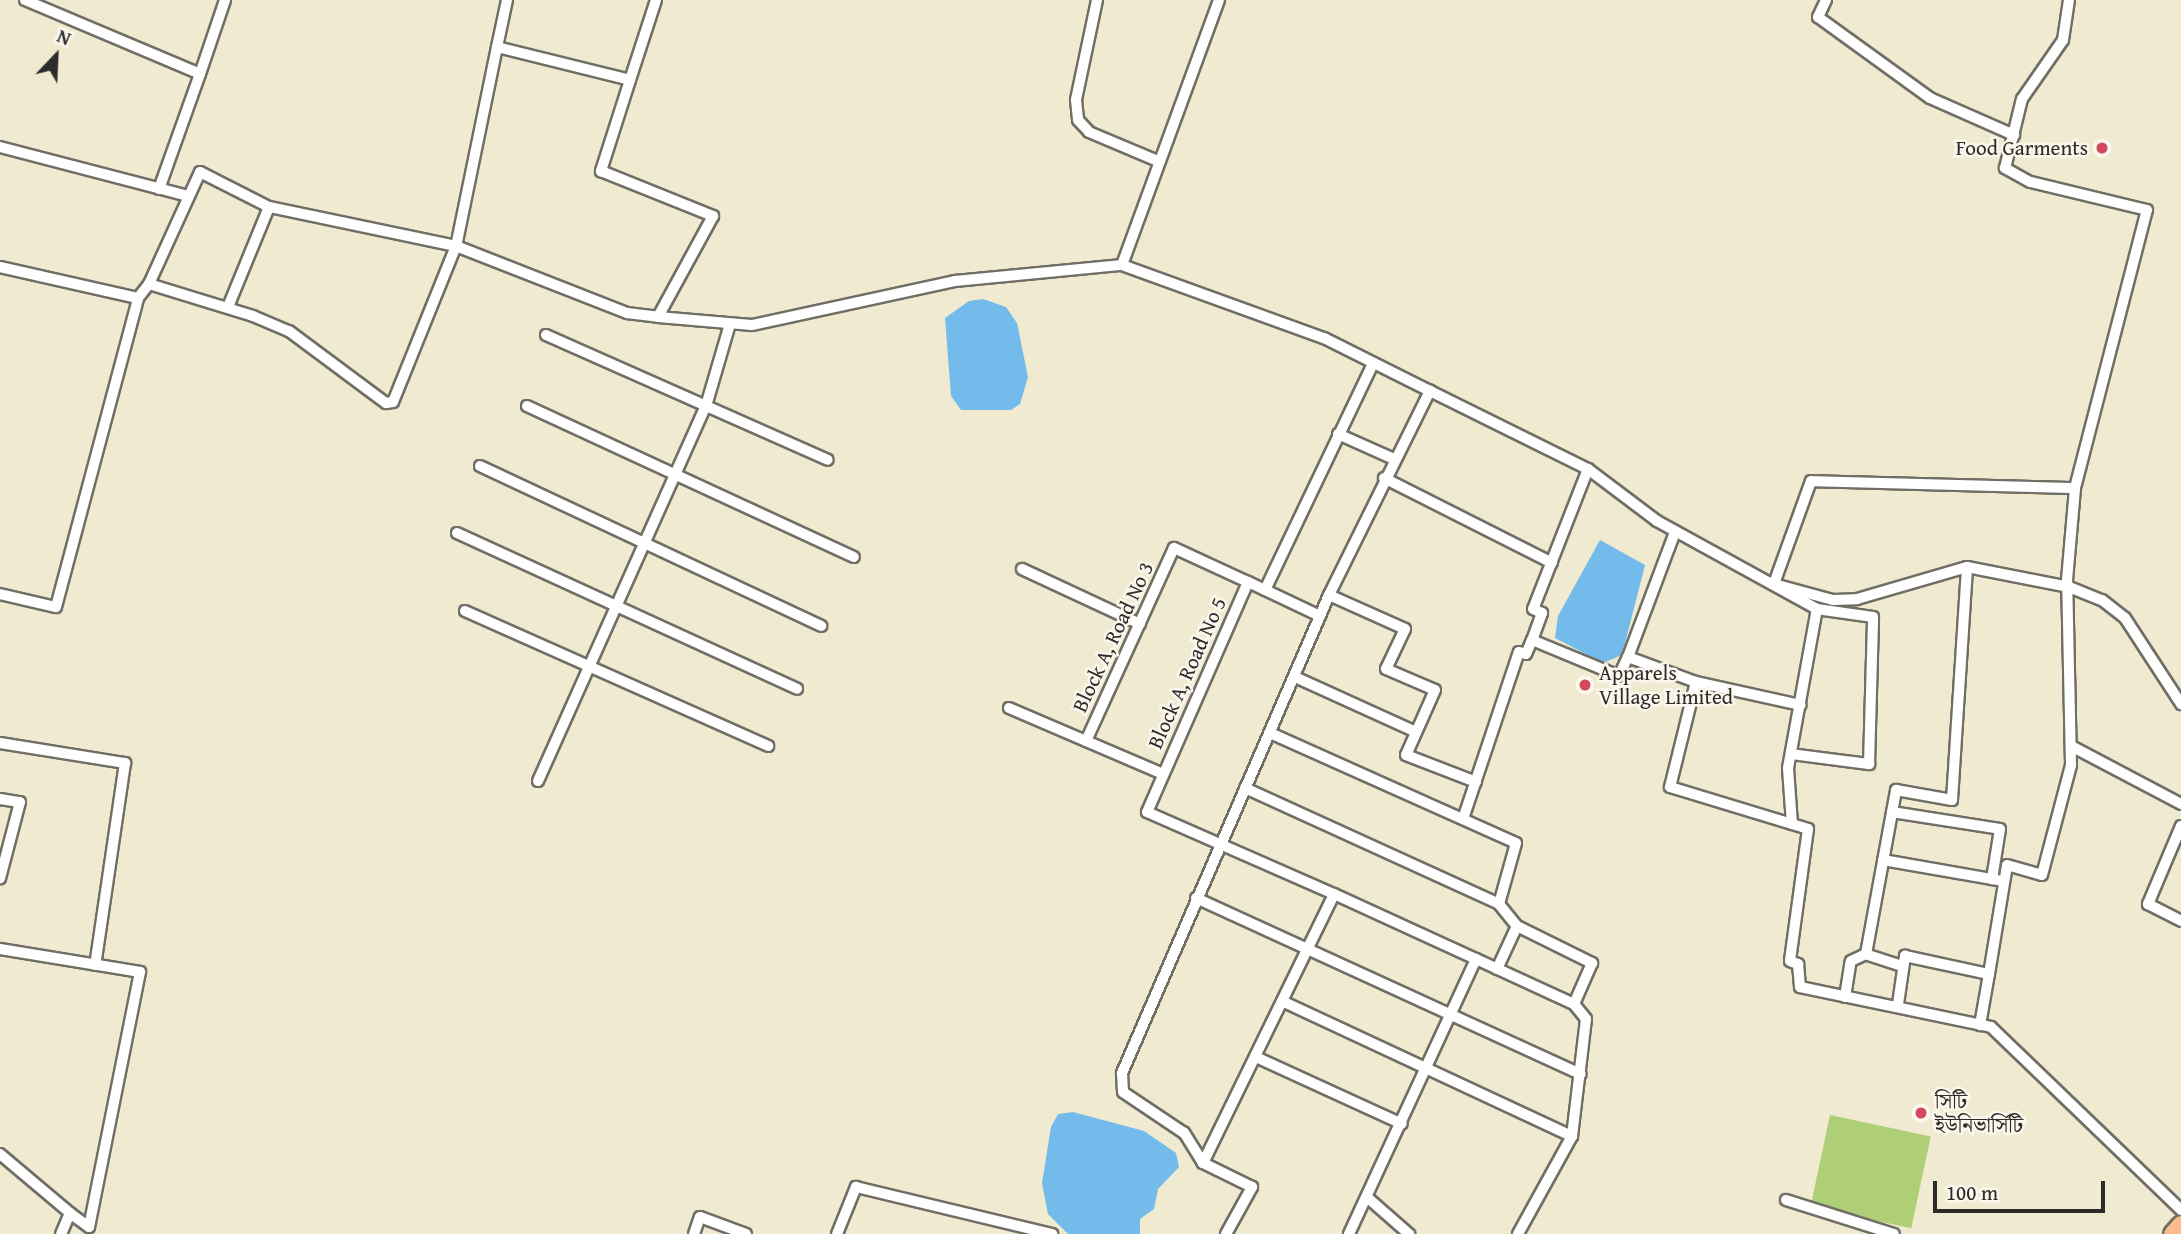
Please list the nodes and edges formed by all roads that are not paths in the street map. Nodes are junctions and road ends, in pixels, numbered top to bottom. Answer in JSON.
{"nodes":[{"id":1,"x":25,"y":0,"type":"edge"},
{"id":2,"x":225,"y":0,"type":"edge"},
{"id":3,"x":507,"y":0,"type":"edge"},
{"id":4,"x":656,"y":0,"type":"edge"},
{"id":5,"x":1097,"y":0,"type":"edge"},
{"id":6,"x":1219,"y":0,"type":"edge"},
{"id":7,"x":1826,"y":0,"type":"edge"},
{"id":8,"x":2069,"y":0,"type":"edge"},
{"id":9,"x":498,"y":47,"type":"junction"},
{"id":10,"x":200,"y":74,"type":"junction"},
{"id":11,"x":631,"y":80,"type":"junction"},
{"id":12,"x":2014,"y":135,"type":"junction"},
{"id":13,"x":0,"y":147,"type":"edge"},
{"id":14,"x":1158,"y":161,"type":"junction"},
{"id":15,"x":159,"y":189,"type":"junction"},
{"id":16,"x":188,"y":196,"type":"junction"},
{"id":17,"x":269,"y":207,"type":"junction"},
{"id":18,"x":456,"y":246,"type":"junction"},
{"id":19,"x":1122,"y":265,"type":"junction"},
{"id":20,"x":0,"y":267,"type":"edge"},
{"id":21,"x":149,"y":284,"type":"junction"},
{"id":22,"x":138,"y":298,"type":"junction"},
{"id":23,"x":228,"y":307,"type":"junction"},
{"id":24,"x":658,"y":317,"type":"junction"},
{"id":25,"x":730,"y":324,"type":"junction"},
{"id":26,"x":546,"y":335,"type":"dead end"},
{"id":27,"x":1373,"y":364,"type":"junction"},
{"id":28,"x":1430,"y":391,"type":"junction"},
{"id":29,"x":527,"y":406,"type":"dead end"},
{"id":30,"x":706,"y":406,"type":"junction"},
{"id":31,"x":1338,"y":434,"type":"junction"},
{"id":32,"x":1394,"y":459,"type":"junction"},
{"id":33,"x":828,"y":460,"type":"dead end"},
{"id":34,"x":480,"y":466,"type":"dead end"},
{"id":35,"x":1588,"y":469,"type":"junction"},
{"id":36,"x":676,"y":475,"type":"junction"},
{"id":37,"x":1384,"y":478,"type":"junction"},
{"id":38,"x":2075,"y":488,"type":"junction"},
{"id":39,"x":1675,"y":532,"type":"junction"},
{"id":40,"x":457,"y":533,"type":"dead end"},
{"id":41,"x":645,"y":544,"type":"junction"},
{"id":42,"x":854,"y":557,"type":"dead end"},
{"id":43,"x":1552,"y":563,"type":"junction"},
{"id":44,"x":1967,"y":567,"type":"junction"},
{"id":45,"x":1022,"y":569,"type":"dead end"},
{"id":46,"x":1248,"y":582,"type":"junction"},
{"id":47,"x":1774,"y":584,"type":"junction"},
{"id":48,"x":2068,"y":587,"type":"junction"},
{"id":49,"x":1265,"y":590,"type":"junction"},
{"id":50,"x":0,"y":594,"type":"edge"},
{"id":51,"x":1329,"y":594,"type":"junction"},
{"id":52,"x":616,"y":607,"type":"junction"},
{"id":53,"x":1817,"y":609,"type":"junction"},
{"id":54,"x":465,"y":611,"type":"dead end"},
{"id":55,"x":1320,"y":616,"type":"junction"},
{"id":56,"x":1140,"y":624,"type":"junction"},
{"id":57,"x":821,"y":626,"type":"dead end"},
{"id":58,"x":1532,"y":640,"type":"junction"},
{"id":59,"x":1628,"y":657,"type":"junction"},
{"id":60,"x":589,"y":668,"type":"junction"},
{"id":61,"x":1295,"y":677,"type":"junction"},
{"id":62,"x":1696,"y":682,"type":"junction"},
{"id":63,"x":797,"y":690,"type":"dead end"},
{"id":64,"x":2181,"y":704,"type":"edge"},
{"id":65,"x":1801,"y":705,"type":"junction"},
{"id":66,"x":1009,"y":708,"type":"dead end"},
{"id":67,"x":1416,"y":732,"type":"junction"},
{"id":68,"x":1270,"y":733,"type":"junction"},
{"id":69,"x":1086,"y":741,"type":"junction"},
{"id":70,"x":0,"y":743,"type":"edge"},
{"id":71,"x":768,"y":746,"type":"dead end"},
{"id":72,"x":2073,"y":747,"type":"junction"},
{"id":73,"x":1791,"y":754,"type":"junction"},
{"id":74,"x":1163,"y":774,"type":"junction"},
{"id":75,"x":538,"y":780,"type":"dead end"},
{"id":76,"x":1476,"y":782,"type":"junction"},
{"id":77,"x":1245,"y":788,"type":"junction"},
{"id":78,"x":0,"y":799,"type":"edge"},
{"id":79,"x":2181,"y":804,"type":"edge"},
{"id":80,"x":1892,"y":812,"type":"junction"},
{"id":81,"x":1463,"y":819,"type":"junction"},
{"id":82,"x":1792,"y":824,"type":"junction"},
{"id":83,"x":2181,"y":826,"type":"edge"},
{"id":84,"x":1220,"y":841,"type":"junction"},
{"id":85,"x":1883,"y":860,"type":"junction"},
{"id":86,"x":0,"y":878,"type":"edge"},
{"id":87,"x":1992,"y":879,"type":"junction"},
{"id":88,"x":2004,"y":881,"type":"junction"},
{"id":89,"x":1334,"y":894,"type":"junction"},
{"id":90,"x":1196,"y":898,"type":"junction"},
{"id":91,"x":1499,"y":904,"type":"junction"},
{"id":92,"x":2181,"y":921,"type":"edge"},
{"id":93,"x":1517,"y":926,"type":"junction"},
{"id":94,"x":0,"y":948,"type":"edge"},
{"id":95,"x":1308,"y":951,"type":"junction"},
{"id":96,"x":1866,"y":954,"type":"junction"},
{"id":97,"x":1476,"y":959,"type":"junction"},
{"id":98,"x":95,"y":965,"type":"junction"},
{"id":99,"x":1902,"y":967,"type":"junction"},
{"id":100,"x":1497,"y":969,"type":"junction"},
{"id":101,"x":1989,"y":974,"type":"junction"},
{"id":102,"x":1845,"y":997,"type":"junction"},
{"id":103,"x":1284,"y":1002,"type":"junction"},
{"id":104,"x":1574,"y":1004,"type":"junction"},
{"id":105,"x":1898,"y":1004,"type":"junction"},
{"id":106,"x":1450,"y":1014,"type":"junction"},
{"id":107,"x":1980,"y":1026,"type":"junction"},
{"id":108,"x":1258,"y":1058,"type":"junction"},
{"id":109,"x":1428,"y":1068,"type":"junction"},
{"id":110,"x":1581,"y":1074,"type":"junction"},
{"id":111,"x":1402,"y":1124,"type":"junction"},
{"id":112,"x":1572,"y":1136,"type":"junction"},
{"id":113,"x":0,"y":1154,"type":"edge"},
{"id":114,"x":1203,"y":1163,"type":"junction"},
{"id":115,"x":1368,"y":1198,"type":"junction"},
{"id":116,"x":1786,"y":1200,"type":"dead end"},
{"id":117,"x":2181,"y":1210,"type":"edge"},
{"id":118,"x":70,"y":1213,"type":"junction"},
{"id":119,"x":2181,"y":1225,"type":"edge"},
{"id":120,"x":61,"y":1234,"type":"edge"},
{"id":121,"x":694,"y":1234,"type":"edge"},
{"id":122,"x":746,"y":1234,"type":"edge"},
{"id":123,"x":837,"y":1234,"type":"edge"},
{"id":124,"x":1052,"y":1234,"type":"edge"},
{"id":125,"x":1226,"y":1234,"type":"edge"},
{"id":126,"x":1349,"y":1234,"type":"edge"},
{"id":127,"x":1409,"y":1234,"type":"edge"},
{"id":128,"x":1518,"y":1234,"type":"edge"},
{"id":129,"x":1894,"y":1234,"type":"edge"},
{"id":130,"x":2173,"y":1234,"type":"edge"}],
"edges":[{"from":1,"to":10,"type":"street"},
{"from":2,"to":10,"type":"street"},
{"from":3,"to":9,"type":"street"},
{"from":4,"to":11,"type":"street"},
{"from":5,"to":14,"type":"street"},
{"from":6,"to":14,"type":"street"},
{"from":7,"to":12,"type":"street"},
{"from":8,"to":12,"type":"street"},
{"from":9,"to":11,"type":"street"},
{"from":9,"to":18,"type":"street"},
{"from":10,"to":15,"type":"street"},
{"from":11,"to":24,"type":"street"},
{"from":12,"to":38,"type":"street"},
{"from":13,"to":15,"type":"street"},
{"from":14,"to":19,"type":"street"},
{"from":15,"to":16,"type":"street"},
{"from":16,"to":17,"type":"street"},
{"from":16,"to":21,"type":"street"},
{"from":17,"to":18,"type":"street"},
{"from":17,"to":23,"type":"street"},
{"from":18,"to":23,"type":"street"},
{"from":18,"to":24,"type":"street"},
{"from":19,"to":25,"type":"street"},
{"from":19,"to":27,"type":"street"},
{"from":20,"to":22,"type":"street"},
{"from":21,"to":22,"type":"street"},
{"from":21,"to":23,"type":"street"},
{"from":22,"to":50,"type":"street"},
{"from":24,"to":25,"type":"street"},
{"from":25,"to":30,"type":"street"},
{"from":26,"to":30,"type":"street"},
{"from":27,"to":28,"type":"street"},
{"from":27,"to":31,"type":"street"},
{"from":28,"to":32,"type":"street"},
{"from":28,"to":35,"type":"street"},
{"from":29,"to":36,"type":"street"},
{"from":30,"to":33,"type":"street"},
{"from":30,"to":36,"type":"street"},
{"from":31,"to":32,"type":"street"},
{"from":31,"to":49,"type":"street"},
{"from":32,"to":37,"type":"street"},
{"from":34,"to":41,"type":"street"},
{"from":35,"to":39,"type":"street"},
{"from":35,"to":43,"type":"street"},
{"from":36,"to":41,"type":"street"},
{"from":36,"to":42,"type":"street"},
{"from":37,"to":43,"type":"street"},
{"from":37,"to":51,"type":"street"},
{"from":38,"to":47,"type":"street"},
{"from":38,"to":48,"type":"street"},
{"from":39,"to":47,"type":"street"},
{"from":39,"to":59,"type":"street"},
{"from":40,"to":52,"type":"street"},
{"from":41,"to":52,"type":"street"},
{"from":41,"to":57,"type":"street"},
{"from":43,"to":58,"type":"street"},
{"from":44,"to":47,"type":"street"},
{"from":44,"to":48,"type":"street"},
{"from":44,"to":80,"type":"street"},
{"from":45,"to":56,"type":"street"},
{"from":46,"to":49,"type":"street","name":"Block A, Road No 5"},
{"from":46,"to":56,"type":"street","name":"Block A, Road No 3"},
{"from":46,"to":74,"type":"street","name":"Block A, Road No 5"},
{"from":47,"to":53,"type":"street"},
{"from":48,"to":64,"type":"street"},
{"from":48,"to":72,"type":"street"},
{"from":49,"to":55,"type":"street","name":"Block A, Road No 5"},
{"from":51,"to":55,"type":"street"},
{"from":51,"to":67,"type":"street"},
{"from":52,"to":60,"type":"street"},
{"from":52,"to":63,"type":"street"},
{"from":53,"to":65,"type":"street"},
{"from":53,"to":73,"type":"street"},
{"from":54,"to":60,"type":"street"},
{"from":55,"to":61,"type":"street"},
{"from":56,"to":69,"type":"street","name":"Block A, Road No 3"},
{"from":58,"to":59,"type":"street"},
{"from":58,"to":76,"type":"street"},
{"from":59,"to":62,"type":"street"},
{"from":60,"to":71,"type":"street"},
{"from":60,"to":75,"type":"street"},
{"from":61,"to":67,"type":"street"},
{"from":61,"to":68,"type":"street"},
{"from":62,"to":65,"type":"street"},
{"from":62,"to":82,"type":"street"},
{"from":65,"to":73,"type":"street"},
{"from":66,"to":69,"type":"street"},
{"from":67,"to":76,"type":"street"},
{"from":68,"to":77,"type":"street"},
{"from":68,"to":81,"type":"street"},
{"from":69,"to":74,"type":"street"},
{"from":70,"to":98,"type":"street"},
{"from":72,"to":79,"type":"street"},
{"from":72,"to":88,"type":"street"},
{"from":73,"to":82,"type":"street"},
{"from":74,"to":84,"type":"street","name":"Block A, Road No 5"},
{"from":76,"to":81,"type":"street"},
{"from":77,"to":84,"type":"street"},
{"from":77,"to":91,"type":"street"},
{"from":78,"to":86,"type":"street"},
{"from":80,"to":85,"type":"street"},
{"from":80,"to":87,"type":"street"},
{"from":81,"to":91,"type":"street"},
{"from":82,"to":102,"type":"street"},
{"from":83,"to":92,"type":"street"},
{"from":84,"to":89,"type":"street"},
{"from":84,"to":90,"type":"street"},
{"from":85,"to":87,"type":"street"},
{"from":85,"to":96,"type":"street"},
{"from":87,"to":88,"type":"street"},
{"from":88,"to":101,"type":"street"},
{"from":89,"to":95,"type":"street"},
{"from":89,"to":97,"type":"street"},
{"from":90,"to":95,"type":"street"},
{"from":90,"to":114,"type":"street"},
{"from":91,"to":93,"type":"street"},
{"from":93,"to":100,"type":"street"},
{"from":93,"to":104,"type":"street"},
{"from":94,"to":98,"type":"street"},
{"from":95,"to":103,"type":"street"},
{"from":95,"to":106,"type":"street"},
{"from":96,"to":99,"type":"street"},
{"from":96,"to":102,"type":"street"},
{"from":97,"to":100,"type":"street"},
{"from":97,"to":106,"type":"street"},
{"from":98,"to":118,"type":"street"},
{"from":99,"to":101,"type":"street"},
{"from":99,"to":105,"type":"street"},
{"from":100,"to":104,"type":"street"},
{"from":101,"to":107,"type":"street"},
{"from":102,"to":105,"type":"street"},
{"from":103,"to":108,"type":"street"},
{"from":103,"to":109,"type":"street"},
{"from":104,"to":110,"type":"street"},
{"from":105,"to":107,"type":"street"},
{"from":106,"to":109,"type":"street"},
{"from":106,"to":110,"type":"street"},
{"from":107,"to":117,"type":"street"},
{"from":108,"to":111,"type":"street"},
{"from":108,"to":114,"type":"street"},
{"from":109,"to":111,"type":"street"},
{"from":109,"to":112,"type":"street"},
{"from":110,"to":112,"type":"street"},
{"from":111,"to":115,"type":"street"},
{"from":112,"to":128,"type":"street"},
{"from":113,"to":118,"type":"street"},
{"from":114,"to":125,"type":"street"},
{"from":115,"to":126,"type":"street"},
{"from":115,"to":127,"type":"street"},
{"from":116,"to":129,"type":"street"},
{"from":118,"to":120,"type":"street"},
{"from":119,"to":130,"type":"highway"},
{"from":121,"to":122,"type":"street"},
{"from":123,"to":124,"type":"street"}]}
